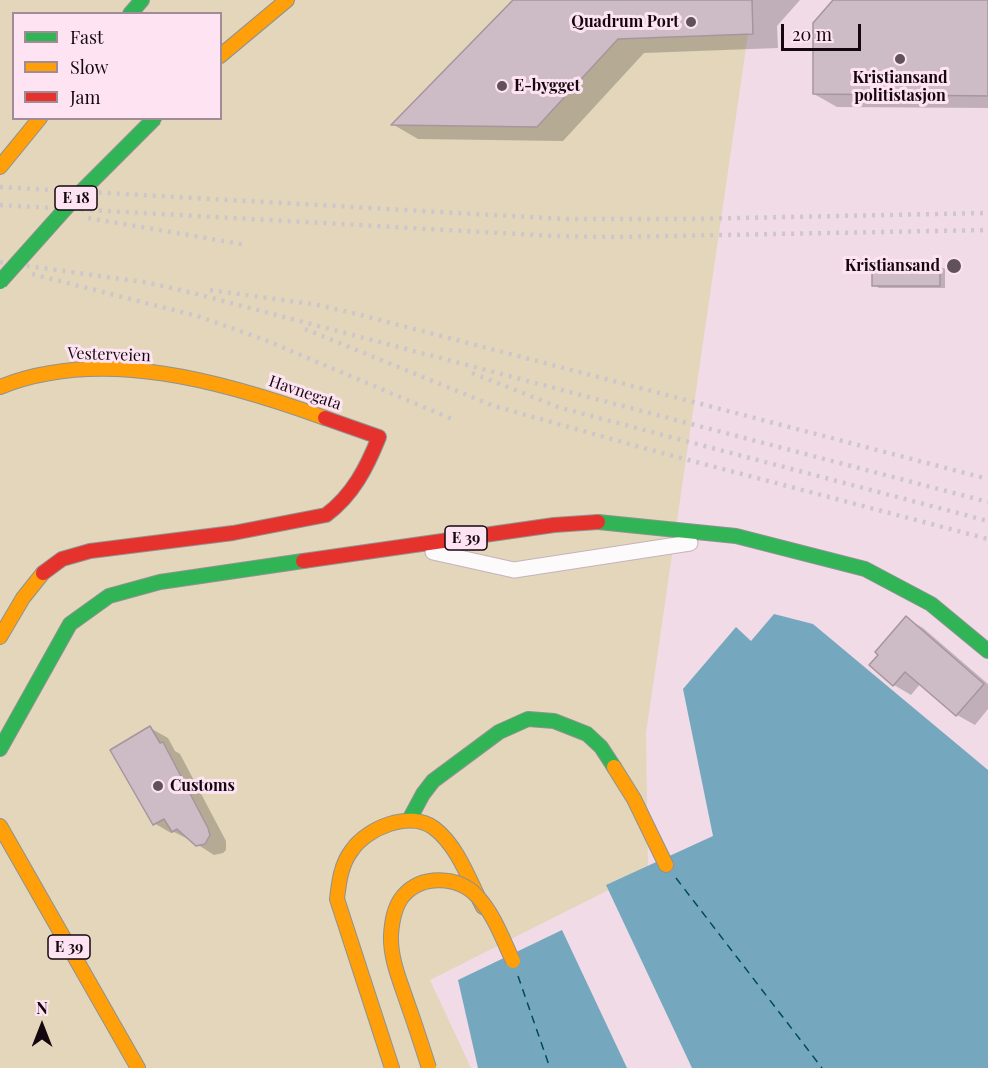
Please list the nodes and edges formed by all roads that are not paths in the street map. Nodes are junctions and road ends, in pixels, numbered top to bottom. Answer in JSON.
{"nodes":[{"id":1,"x":142,"y":0,"type":"edge"},
{"id":2,"x":286,"y":0,"type":"edge"},
{"id":3,"x":132,"y":12,"type":"edge"},
{"id":4,"x":222,"y":54,"type":"edge"},
{"id":5,"x":38,"y":120,"type":"edge"},
{"id":6,"x":153,"y":120,"type":"edge"},
{"id":7,"x":0,"y":167,"type":"edge"},
{"id":8,"x":0,"y":282,"type":"edge"},
{"id":9,"x":219,"y":384,"type":"joint"},
{"id":10,"x":0,"y":387,"type":"edge"},
{"id":11,"x":736,"y":536,"type":"junction"},
{"id":12,"x":407,"y":546,"type":"junction"},
{"id":13,"x":0,"y":637,"type":"edge"},
{"id":14,"x":988,"y":651,"type":"edge"},
{"id":15,"x":0,"y":749,"type":"edge"},
{"id":16,"x":409,"y":820,"type":"junction"},
{"id":17,"x":0,"y":826,"type":"edge"},
{"id":18,"x":666,"y":865,"type":"dead end"},
{"id":19,"x":138,"y":1068,"type":"edge"},
{"id":20,"x":392,"y":1068,"type":"edge"},
{"id":21,"x":429,"y":1068,"type":"edge"}],
"edges":[{"from":1,"to":3,"type":"highway"},
{"from":2,"to":4,"type":"highway"},
{"from":5,"to":7,"type":"highway"},
{"from":6,"to":8,"type":"highway","number":"E 18","bridge":true},
{"from":9,"to":10,"type":"highway","name":"Vesterveien"},
{"from":9,"to":13,"type":"highway","name":"Havnegata"},
{"from":11,"to":12,"type":"highway","number":"E 39"},
{"from":11,"to":12,"type":"lane"},
{"from":11,"to":14,"type":"highway","number":"E 39"},
{"from":12,"to":15,"type":"highway","number":"E 39"},
{"from":16,"to":18,"type":"highway"},
{"from":16,"to":20,"type":"highway"},
{"from":16,"to":21,"type":"highway","bridge":true},
{"from":17,"to":19,"type":"highway","number":"E 39"}]}
